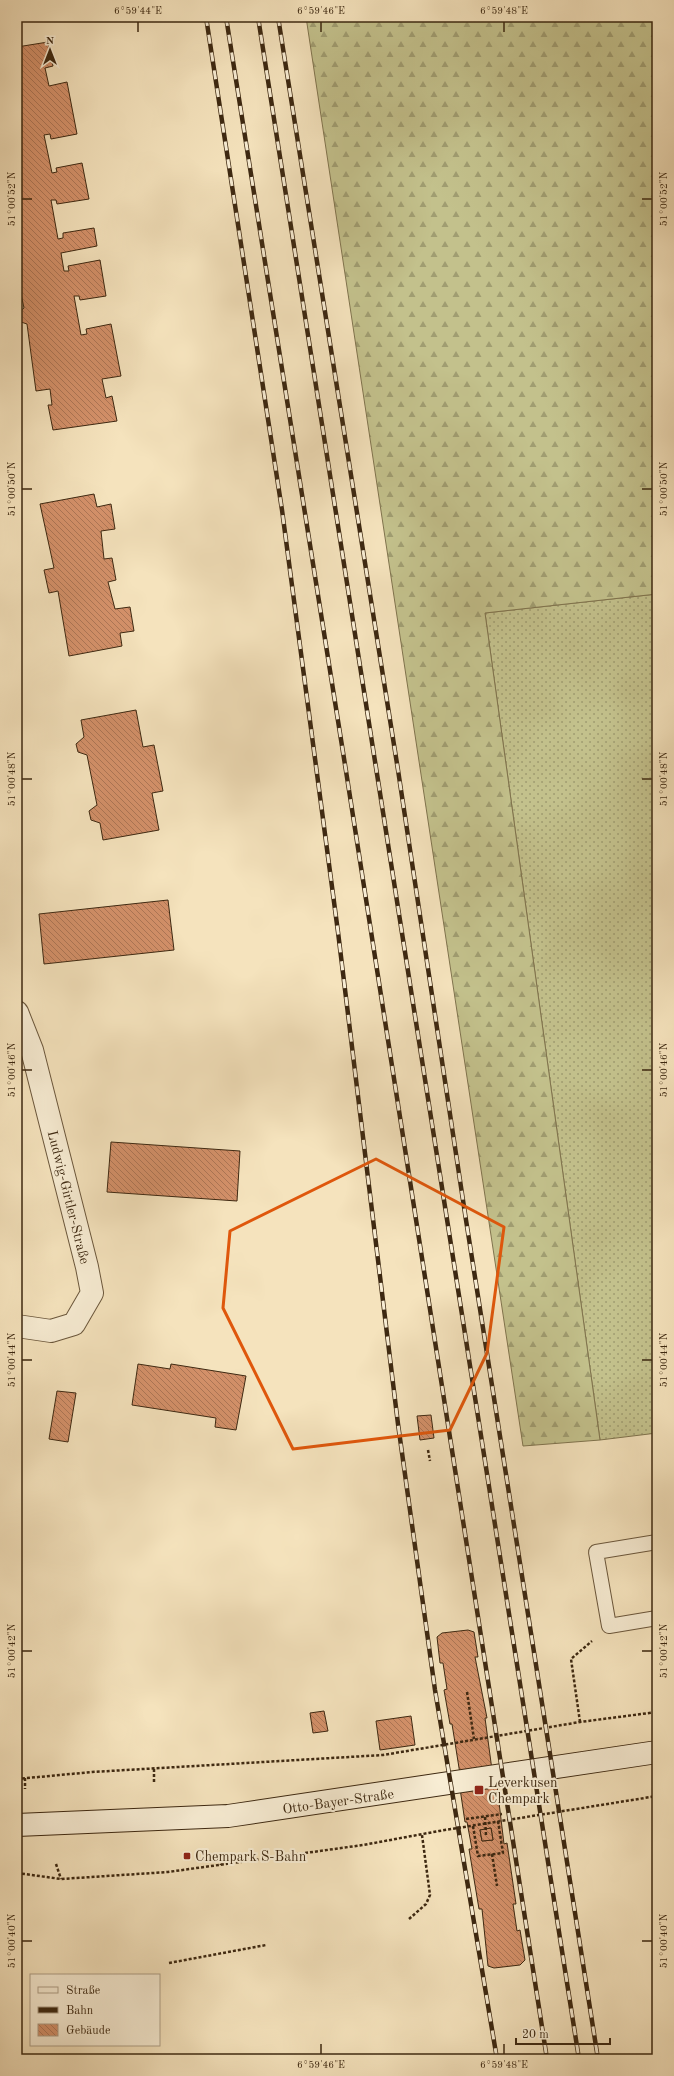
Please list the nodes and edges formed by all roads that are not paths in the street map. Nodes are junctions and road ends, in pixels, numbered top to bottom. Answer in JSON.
{"nodes":[{"id":1,"x":17,"y":1012,"type":"edge"},
{"id":2,"x":17,"y":1326,"type":"edge"},
{"id":3,"x":657,"y":1542,"type":"edge"},
{"id":4,"x":657,"y":1618,"type":"edge"},
{"id":5,"x":657,"y":1752,"type":"edge"},
{"id":6,"x":17,"y":1825,"type":"edge"}],
"edges":[{"from":1,"to":2,"type":"street","name":"Ludwig-Girtler-Straße"},
{"from":3,"to":4,"type":"lane"},
{"from":5,"to":6,"type":"street","name":"Otto-Bayer-Straße"}]}
